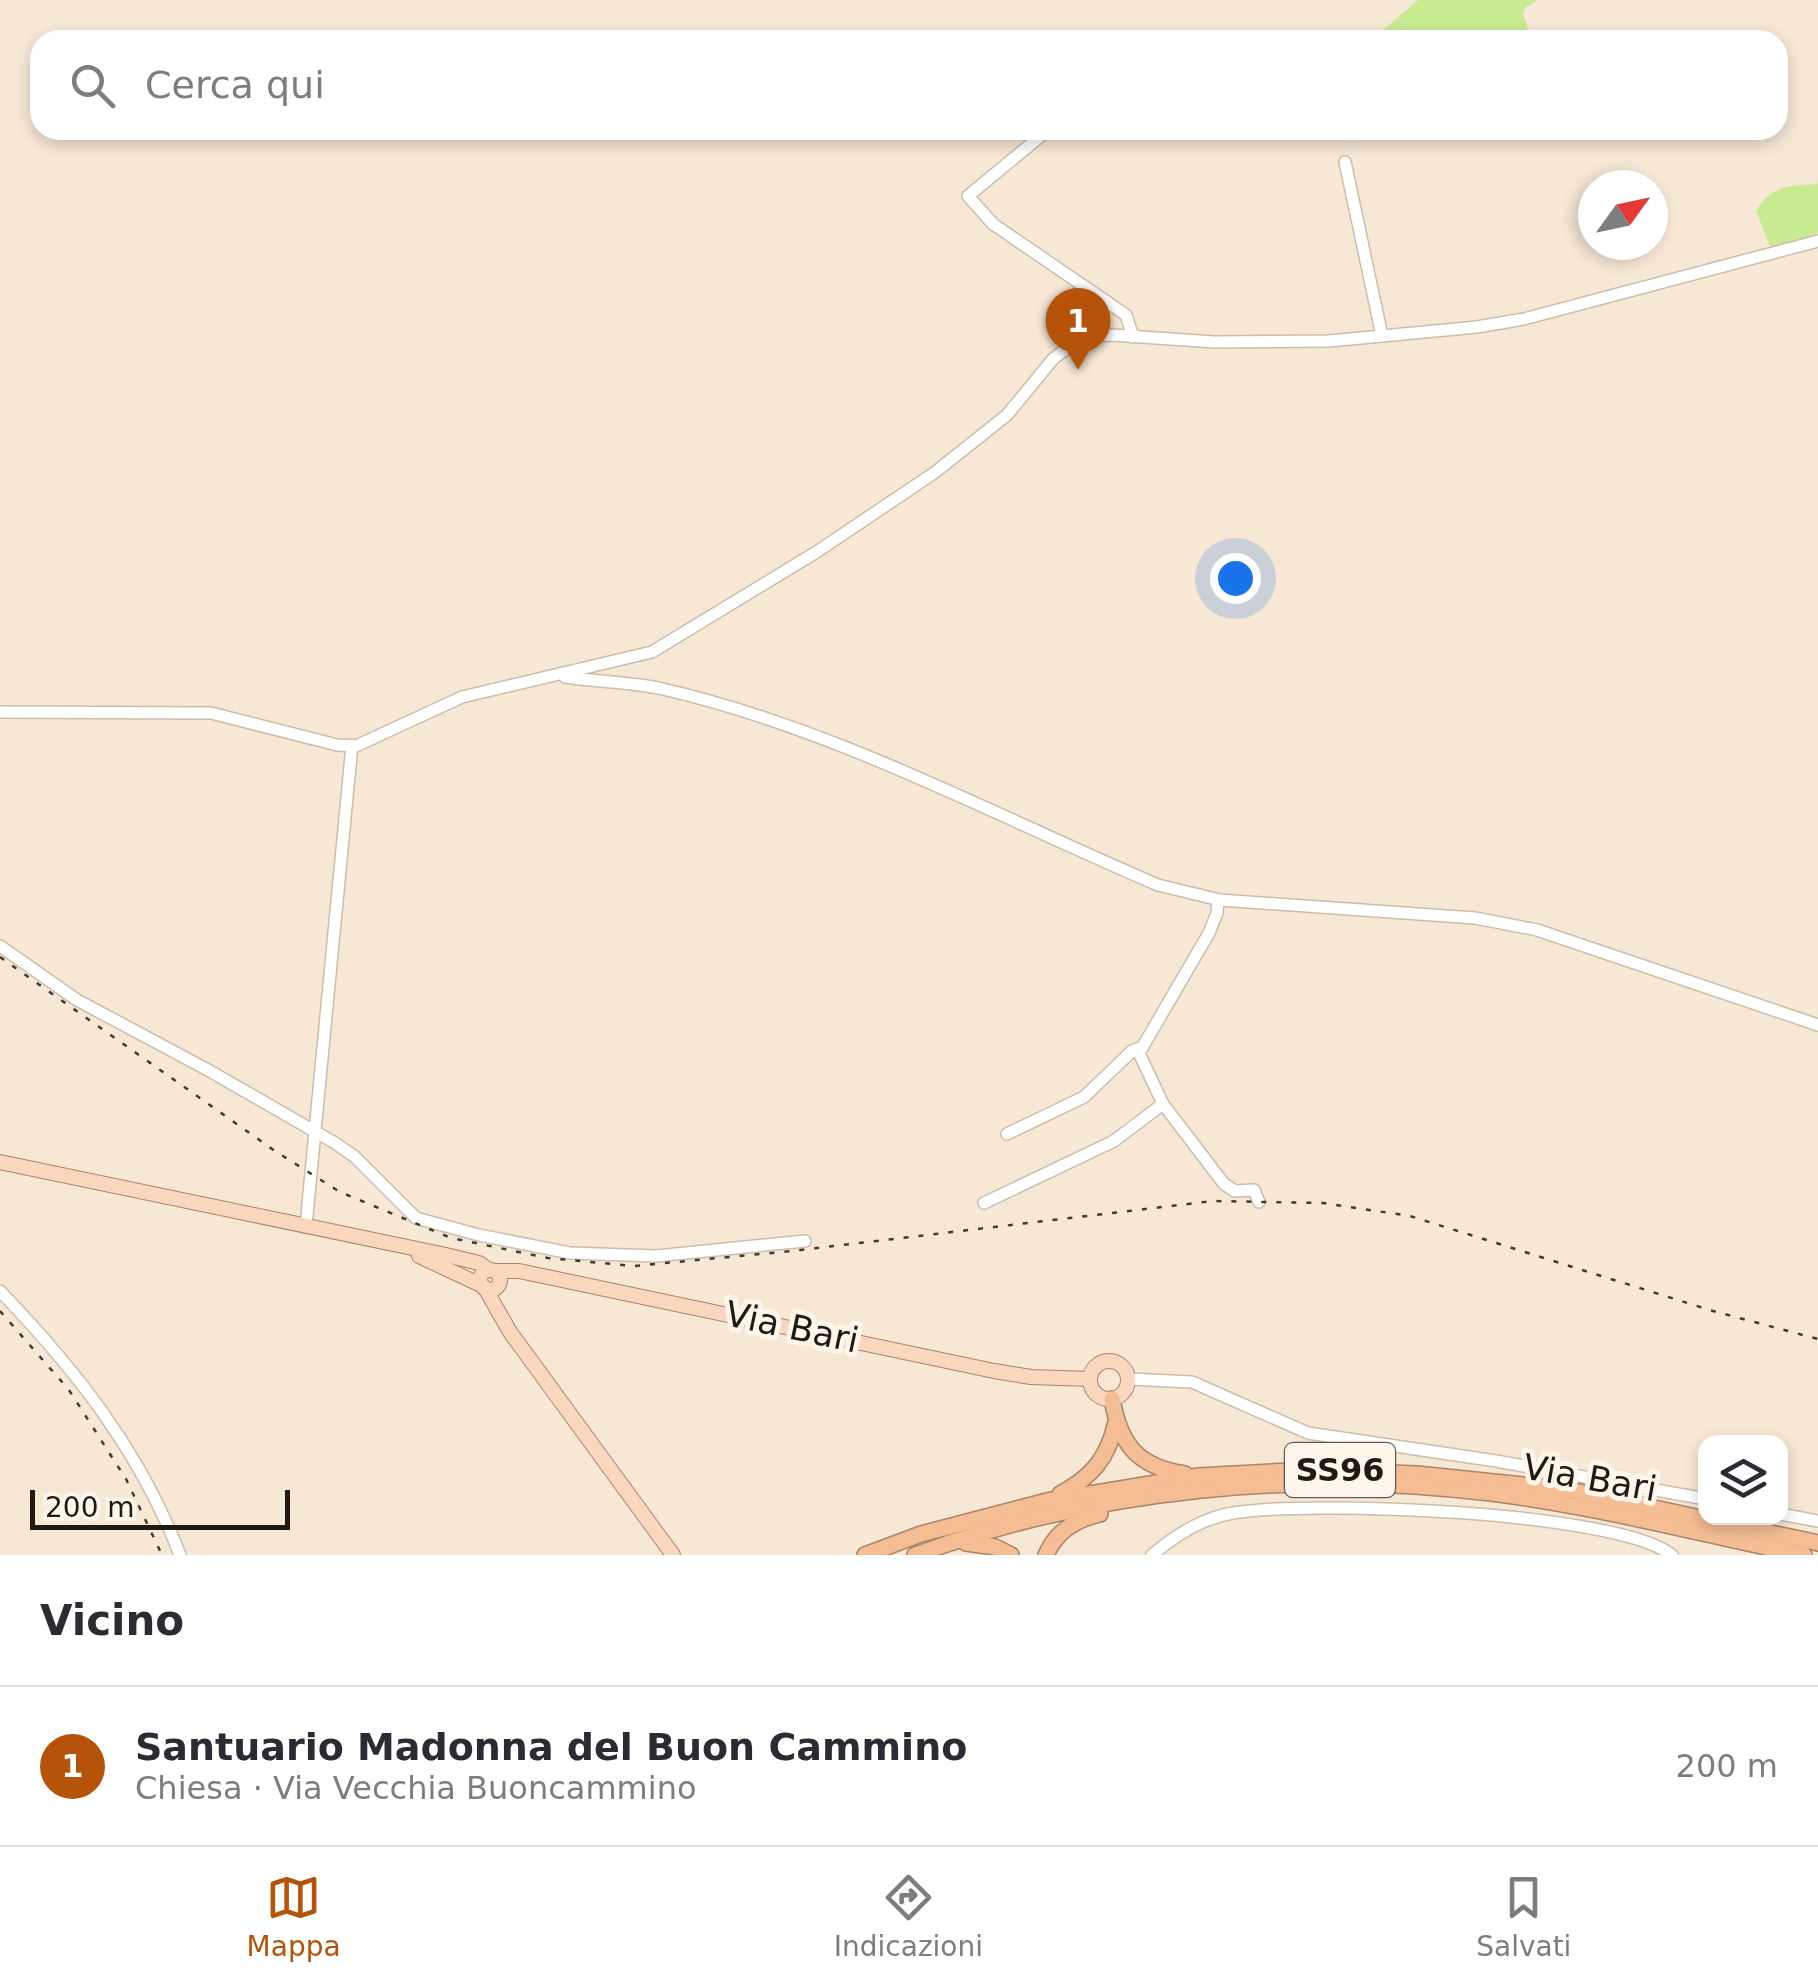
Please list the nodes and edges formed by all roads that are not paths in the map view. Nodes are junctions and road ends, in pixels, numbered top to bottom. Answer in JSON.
{"nodes":[{"id":1,"x":1036,"y":140,"type":"edge"},
{"id":2,"x":1345,"y":162,"type":"dead end"},
{"id":3,"x":1818,"y":242,"type":"edge"},
{"id":4,"x":1382,"y":336,"type":"junction"},
{"id":5,"x":1134,"y":337,"type":"junction"},
{"id":6,"x":556,"y":676,"type":"junction"},
{"id":7,"x":0,"y":712,"type":"edge"},
{"id":8,"x":352,"y":745,"type":"junction"},
{"id":9,"x":1218,"y":900,"type":"junction"},
{"id":10,"x":0,"y":946,"type":"edge"},
{"id":11,"x":1818,"y":1025,"type":"edge"},
{"id":12,"x":1140,"y":1048,"type":"junction"},
{"id":13,"x":1163,"y":1104,"type":"junction"},
{"id":14,"x":317,"y":1132,"type":"junction"},
{"id":15,"x":1007,"y":1134,"type":"dead end"},
{"id":16,"x":0,"y":1162,"type":"edge"},
{"id":17,"x":1260,"y":1202,"type":"dead end"},
{"id":18,"x":984,"y":1203,"type":"dead end"},
{"id":19,"x":306,"y":1225,"type":"junction"},
{"id":20,"x":805,"y":1241,"type":"dead end"},
{"id":21,"x":491,"y":1281,"type":"junction"},
{"id":22,"x":0,"y":1290,"type":"edge"},
{"id":23,"x":1090,"y":1379,"type":"junction"},
{"id":24,"x":1128,"y":1379,"type":"junction"},
{"id":25,"x":1112,"y":1399,"type":"junction"},
{"id":26,"x":1116,"y":1422,"type":"junction"},
{"id":27,"x":1198,"y":1484,"type":"junction"},
{"id":28,"x":1698,"y":1498,"type":"edge"},
{"id":29,"x":1047,"y":1501,"type":"junction"},
{"id":30,"x":1788,"y":1515,"type":"edge"},
{"id":31,"x":1818,"y":1521,"type":"edge"},
{"id":32,"x":1818,"y":1543,"type":"edge"},
{"id":33,"x":921,"y":1553,"type":"edge"},
{"id":34,"x":180,"y":1555,"type":"edge"},
{"id":35,"x":673,"y":1555,"type":"edge"},
{"id":36,"x":865,"y":1555,"type":"edge"},
{"id":37,"x":1011,"y":1555,"type":"edge"},
{"id":38,"x":1046,"y":1555,"type":"edge"},
{"id":39,"x":1152,"y":1555,"type":"edge"},
{"id":40,"x":1672,"y":1555,"type":"edge"},
{"id":41,"x":1804,"y":1555,"type":"edge"}],
"edges":[{"from":1,"to":5,"type":"street"},
{"from":2,"to":4,"type":"street"},
{"from":3,"to":4,"type":"street"},
{"from":4,"to":5,"type":"street"},
{"from":5,"to":6,"type":"street"},
{"from":6,"to":8,"type":"street"},
{"from":6,"to":9,"type":"street"},
{"from":7,"to":8,"type":"street"},
{"from":8,"to":14,"type":"street"},
{"from":9,"to":11,"type":"street"},
{"from":9,"to":12,"type":"street"},
{"from":10,"to":14,"type":"street"},
{"from":12,"to":13,"type":"street"},
{"from":12,"to":15,"type":"street"},
{"from":13,"to":17,"type":"street"},
{"from":13,"to":18,"type":"street"},
{"from":14,"to":19,"type":"street"},
{"from":14,"to":20,"type":"street"},
{"from":16,"to":19,"type":"main road"},
{"from":19,"to":21,"type":"main road"},
{"from":21,"to":23,"type":"main road","name":"Via Bari"},
{"from":21,"to":35,"type":"main road"},
{"from":22,"to":34,"type":"street"},
{"from":23,"to":24,"type":"main road","name":"Via Bari"},
{"from":23,"to":25,"type":"main road"},
{"from":24,"to":25,"type":"main road"},
{"from":24,"to":28,"type":"street","name":"Via Bari"},
{"from":25,"to":26,"type":"highway"},
{"from":26,"to":27,"type":"highway"},
{"from":26,"to":29,"type":"highway"},
{"from":27,"to":29,"type":"highway","number":"SS96"},
{"from":27,"to":32,"type":"highway","number":"SS96"},
{"from":27,"to":33,"type":"highway","number":"SS96"},
{"from":27,"to":38,"type":"highway"},
{"from":27,"to":41,"type":"highway","number":"SS96"},
{"from":29,"to":36,"type":"highway","number":"SS96"},
{"from":30,"to":31,"type":"street"},
{"from":33,"to":37,"type":"highway"},
{"from":39,"to":40,"type":"street"}]}
